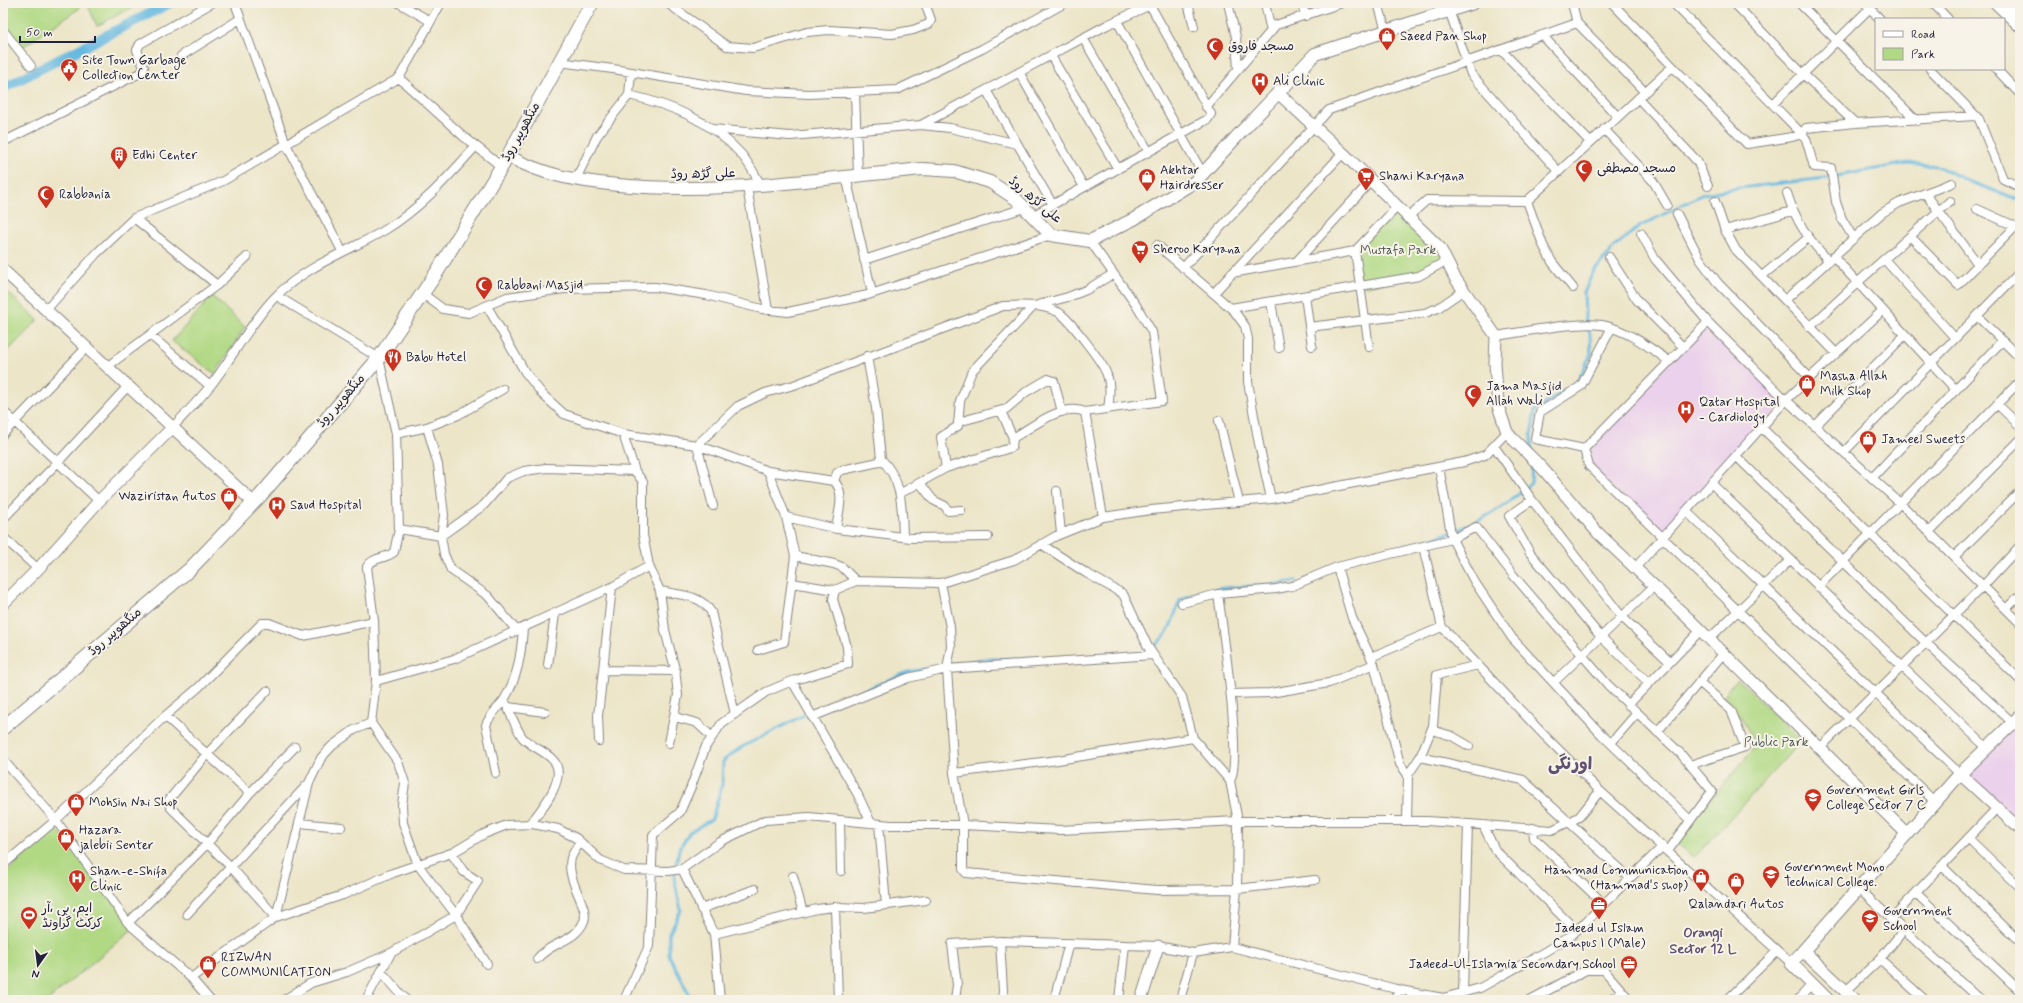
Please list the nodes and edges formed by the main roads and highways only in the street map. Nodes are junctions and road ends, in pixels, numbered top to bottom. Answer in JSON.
{"nodes":[{"id":1,"x":592,"y":3,"type":"edge"},
{"id":2,"x":1473,"y":3,"type":"edge"},
{"id":3,"x":1996,"y":3,"type":"edge"},
{"id":4,"x":2010,"y":3,"type":"edge"},
{"id":5,"x":2019,"y":18,"type":"edge"},
{"id":6,"x":505,"y":161,"type":"junction"},
{"id":7,"x":2016,"y":719,"type":"edge"},
{"id":8,"x":3,"y":728,"type":"edge"},
{"id":9,"x":1791,"y":963,"type":"road end"},
{"id":10,"x":1828,"y":1000,"type":"edge"},
{"id":11,"x":1855,"y":1000,"type":"edge"}],
"edges":[{"from":1,"to":6,"type":"main road","name":"منگھوپیر روڈ"},
{"from":2,"to":6,"type":"main road","name":"علی گڑھ روڈ"},
{"from":3,"to":5,"type":"main road"},
{"from":4,"to":5,"type":"main road"},
{"from":6,"to":8,"type":"main road","name":"منگھوپیر روڈ"},
{"from":7,"to":11,"type":"main road"},
{"from":9,"to":10,"type":"main road"}]}
